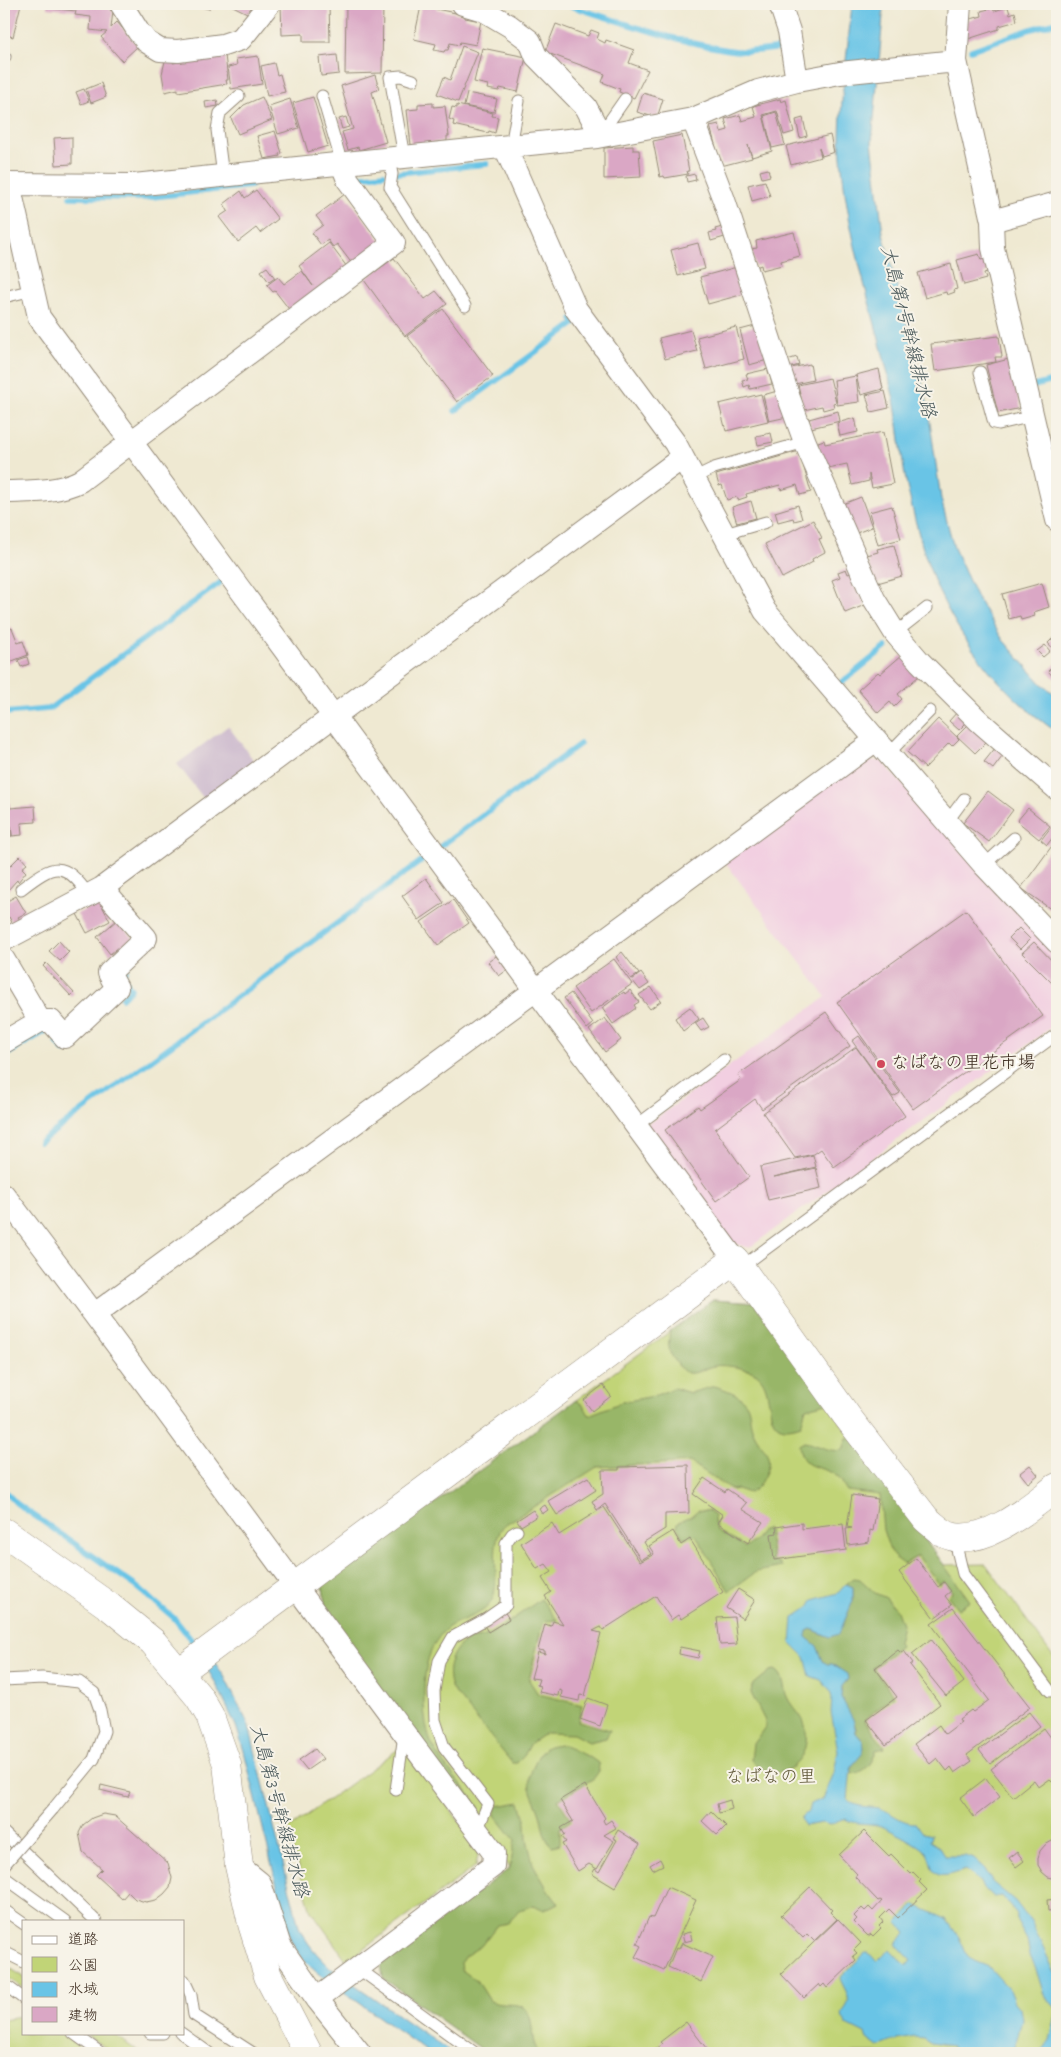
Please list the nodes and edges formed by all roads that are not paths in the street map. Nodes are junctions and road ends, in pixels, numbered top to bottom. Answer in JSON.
{"nodes":[{"id":1,"x":121,"y":4,"type":"edge"},
{"id":2,"x":269,"y":4,"type":"edge"},
{"id":3,"x":463,"y":4,"type":"edge"},
{"id":4,"x":780,"y":4,"type":"edge"},
{"id":5,"x":960,"y":4,"type":"edge"},
{"id":6,"x":956,"y":61,"type":"junction"},
{"id":7,"x":413,"y":80,"type":"dead end"},
{"id":8,"x":797,"y":80,"type":"junction"},
{"id":9,"x":239,"y":96,"type":"dead end"},
{"id":10,"x":322,"y":96,"type":"dead end"},
{"id":11,"x":625,"y":99,"type":"dead end"},
{"id":12,"x":519,"y":101,"type":"dead end"},
{"id":13,"x":693,"y":119,"type":"junction"},
{"id":14,"x":596,"y":132,"type":"junction"},
{"id":15,"x":508,"y":146,"type":"junction"},
{"id":16,"x":396,"y":158,"type":"junction"},
{"id":17,"x":342,"y":164,"type":"junction"},
{"id":18,"x":223,"y":176,"type":"junction"},
{"id":19,"x":6,"y":184,"type":"edge"},
{"id":20,"x":1057,"y":203,"type":"edge"},
{"id":21,"x":992,"y":221,"type":"junction"},
{"id":22,"x":33,"y":290,"type":"junction"},
{"id":23,"x":4,"y":297,"type":"edge"},
{"id":24,"x":465,"y":306,"type":"dead end"},
{"id":25,"x":980,"y":372,"type":"dead end"},
{"id":26,"x":1033,"y":416,"type":"junction"},
{"id":27,"x":805,"y":442,"type":"junction"},
{"id":28,"x":132,"y":443,"type":"junction"},
{"id":29,"x":682,"y":458,"type":"junction"},
{"id":30,"x":694,"y":478,"type":"junction"},
{"id":31,"x":4,"y":492,"type":"edge"},
{"id":32,"x":1057,"y":520,"type":"edge"},
{"id":33,"x":766,"y":522,"type":"dead end"},
{"id":34,"x":725,"y":534,"type":"junction"},
{"id":35,"x":927,"y":608,"type":"dead end"},
{"id":36,"x":895,"y":633,"type":"junction"},
{"id":37,"x":930,"y":712,"type":"dead end"},
{"id":38,"x":334,"y":715,"type":"junction"},
{"id":39,"x":882,"y":747,"type":"junction"},
{"id":40,"x":1057,"y":789,"type":"edge"},
{"id":41,"x":964,"y":799,"type":"dead end"},
{"id":42,"x":947,"y":822,"type":"junction"},
{"id":43,"x":1014,"y":838,"type":"dead end"},
{"id":44,"x":984,"y":865,"type":"junction"},
{"id":45,"x":21,"y":889,"type":"dead end"},
{"id":46,"x":96,"y":892,"type":"junction"},
{"id":47,"x":4,"y":940,"type":"edge"},
{"id":48,"x":1057,"y":942,"type":"edge"},
{"id":49,"x":4,"y":960,"type":"edge"},
{"id":50,"x":536,"y":990,"type":"junction"},
{"id":51,"x":40,"y":1021,"type":"junction"},
{"id":52,"x":1057,"y":1034,"type":"edge"},
{"id":53,"x":4,"y":1042,"type":"edge"},
{"id":54,"x":724,"y":1060,"type":"dead end"},
{"id":55,"x":636,"y":1126,"type":"junction"},
{"id":56,"x":4,"y":1195,"type":"edge"},
{"id":57,"x":737,"y":1264,"type":"junction"},
{"id":58,"x":95,"y":1314,"type":"junction"},
{"id":59,"x":1057,"y":1487,"type":"edge"},
{"id":60,"x":517,"y":1530,"type":"dead end"},
{"id":61,"x":4,"y":1532,"type":"edge"},
{"id":62,"x":954,"y":1537,"type":"junction"},
{"id":63,"x":293,"y":1586,"type":"junction"},
{"id":64,"x":185,"y":1668,"type":"junction"},
{"id":65,"x":4,"y":1680,"type":"edge"},
{"id":66,"x":1050,"y":1691,"type":"dead end"},
{"id":67,"x":404,"y":1734,"type":"junction"},
{"id":68,"x":396,"y":1790,"type":"dead end"},
{"id":69,"x":477,"y":1831,"type":"junction"},
{"id":70,"x":4,"y":1833,"type":"edge"},
{"id":71,"x":4,"y":1865,"type":"edge"},
{"id":72,"x":239,"y":1866,"type":"junction"},
{"id":73,"x":4,"y":1877,"type":"edge"},
{"id":74,"x":4,"y":1910,"type":"edge"},
{"id":75,"x":64,"y":1920,"type":"edge"},
{"id":76,"x":95,"y":1920,"type":"edge"},
{"id":77,"x":22,"y":1923,"type":"edge"},
{"id":78,"x":4,"y":1952,"type":"edge"},
{"id":79,"x":22,"y":1961,"type":"edge"},
{"id":80,"x":355,"y":1972,"type":"junction"},
{"id":81,"x":185,"y":1982,"type":"edge"},
{"id":82,"x":4,"y":1984,"type":"edge"},
{"id":83,"x":324,"y":1994,"type":"junction"},
{"id":84,"x":22,"y":1997,"type":"edge"},
{"id":85,"x":194,"y":2015,"type":"junction"},
{"id":86,"x":185,"y":2026,"type":"edge"},
{"id":87,"x":74,"y":2034,"type":"edge"},
{"id":88,"x":182,"y":2034,"type":"edge"},
{"id":89,"x":101,"y":2053,"type":"edge"},
{"id":90,"x":209,"y":2053,"type":"edge"},
{"id":91,"x":253,"y":2053,"type":"edge"},
{"id":92,"x":308,"y":2053,"type":"edge"},
{"id":93,"x":360,"y":2053,"type":"edge"},
{"id":94,"x":475,"y":2053,"type":"edge"}],
"edges":[{"from":1,"to":2,"type":"street"},
{"from":3,"to":14,"type":"street"},
{"from":4,"to":8,"type":"street"},
{"from":5,"to":6,"type":"street"},
{"from":6,"to":8,"type":"street"},
{"from":6,"to":21,"type":"street"},
{"from":7,"to":16,"type":"lane"},
{"from":8,"to":13,"type":"street"},
{"from":9,"to":18,"type":"lane"},
{"from":10,"to":17,"type":"lane"},
{"from":11,"to":14,"type":"lane"},
{"from":12,"to":15,"type":"lane"},
{"from":13,"to":14,"type":"street"},
{"from":13,"to":27,"type":"street"},
{"from":14,"to":15,"type":"street"},
{"from":15,"to":16,"type":"street"},
{"from":15,"to":29,"type":"street"},
{"from":16,"to":17,"type":"street"},
{"from":16,"to":24,"type":"lane"},
{"from":17,"to":18,"type":"street"},
{"from":17,"to":28,"type":"street"},
{"from":18,"to":19,"type":"street"},
{"from":19,"to":22,"type":"street"},
{"from":20,"to":21,"type":"street"},
{"from":21,"to":26,"type":"street"},
{"from":22,"to":23,"type":"lane"},
{"from":22,"to":28,"type":"street"},
{"from":25,"to":26,"type":"lane"},
{"from":26,"to":32,"type":"street"},
{"from":27,"to":30,"type":"lane"},
{"from":27,"to":36,"type":"street"},
{"from":28,"to":31,"type":"street"},
{"from":28,"to":38,"type":"street"},
{"from":29,"to":30,"type":"street"},
{"from":29,"to":38,"type":"street"},
{"from":30,"to":34,"type":"street"},
{"from":33,"to":34,"type":"lane"},
{"from":34,"to":39,"type":"street"},
{"from":35,"to":36,"type":"lane"},
{"from":36,"to":40,"type":"street"},
{"from":37,"to":39,"type":"lane"},
{"from":38,"to":46,"type":"street"},
{"from":38,"to":50,"type":"street"},
{"from":39,"to":42,"type":"street"},
{"from":39,"to":50,"type":"street"},
{"from":41,"to":42,"type":"lane"},
{"from":42,"to":44,"type":"street"},
{"from":43,"to":44,"type":"lane"},
{"from":44,"to":48,"type":"street"},
{"from":45,"to":46,"type":"lane"},
{"from":46,"to":47,"type":"street"},
{"from":46,"to":51,"type":"street"},
{"from":49,"to":51,"type":"street"},
{"from":50,"to":55,"type":"street"},
{"from":50,"to":58,"type":"street"},
{"from":51,"to":53,"type":"street"},
{"from":52,"to":57,"type":"lane"},
{"from":54,"to":55,"type":"lane"},
{"from":55,"to":57,"type":"street"},
{"from":56,"to":58,"type":"street"},
{"from":57,"to":62,"type":"street"},
{"from":57,"to":63,"type":"street"},
{"from":58,"to":63,"type":"street"},
{"from":59,"to":62,"type":"street"},
{"from":60,"to":69,"type":"lane"},
{"from":61,"to":64,"type":"street"},
{"from":62,"to":66,"type":"lane"},
{"from":63,"to":64,"type":"street"},
{"from":63,"to":67,"type":"street"},
{"from":64,"to":72,"type":"street"},
{"from":65,"to":71,"type":"lane","bridge":true},
{"from":67,"to":68,"type":"lane"},
{"from":67,"to":69,"type":"street"},
{"from":69,"to":80,"type":"street"},
{"from":70,"to":76,"type":"lane"},
{"from":72,"to":83,"type":"street"},
{"from":72,"to":92,"type":"street"},
{"from":73,"to":75,"type":"lane"},
{"from":74,"to":77,"type":"lane"},
{"from":78,"to":79,"type":"lane"},
{"from":80,"to":83,"type":"street"},
{"from":80,"to":94,"type":"lane"},
{"from":81,"to":85,"type":"lane"},
{"from":82,"to":84,"type":"lane"},
{"from":83,"to":93,"type":"street"},
{"from":85,"to":86,"type":"lane"},
{"from":85,"to":91,"type":"lane"},
{"from":87,"to":89,"type":"lane"},
{"from":88,"to":90,"type":"lane"}]}
